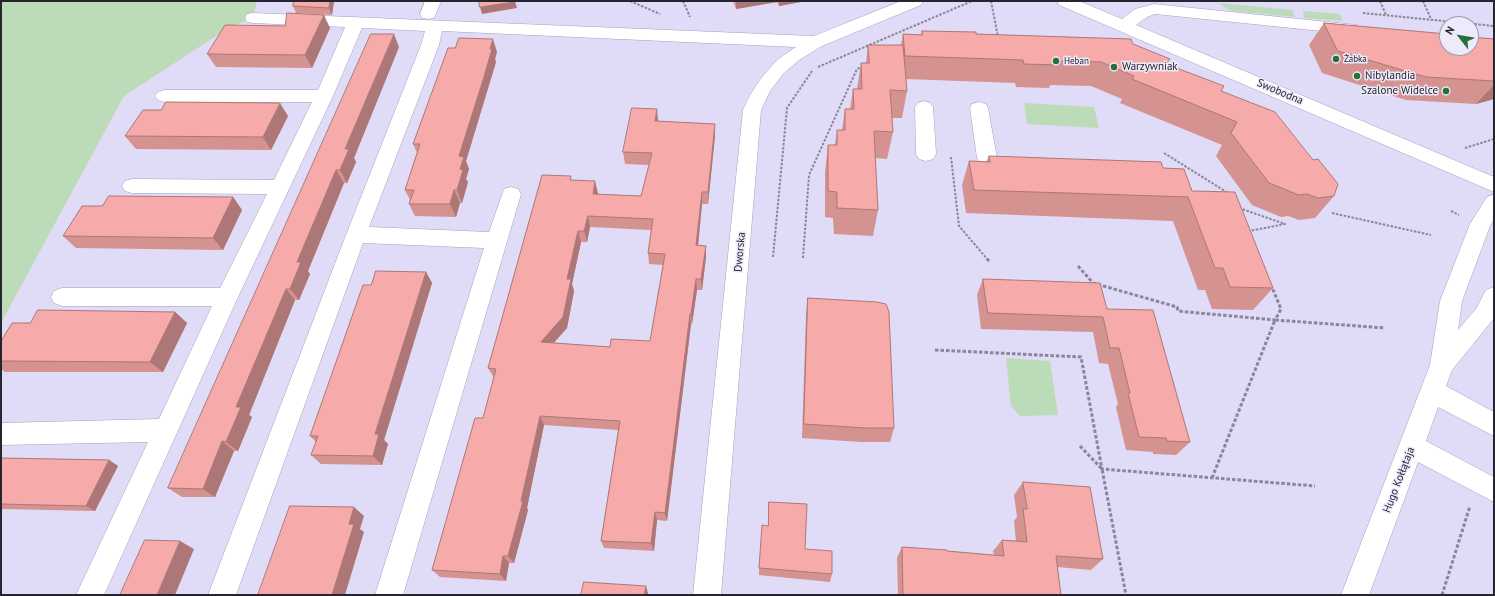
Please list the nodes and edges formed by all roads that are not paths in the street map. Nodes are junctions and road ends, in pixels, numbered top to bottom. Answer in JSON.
{"nodes":[{"id":1,"x":915,"y":1,"type":"edge"},
{"id":2,"x":1065,"y":1,"type":"edge"},
{"id":3,"x":1209,"y":8,"type":"edge"},
{"id":4,"x":261,"y":10,"type":"edge"},
{"id":5,"x":432,"y":14,"type":"edge"},
{"id":6,"x":356,"y":22,"type":"junction"},
{"id":7,"x":1124,"y":26,"type":"junction"},
{"id":8,"x":1370,"y":31,"type":"edge"},
{"id":9,"x":816,"y":42,"type":"junction"},
{"id":10,"x":164,"y":96,"type":"dead end"},
{"id":11,"x":324,"y":96,"type":"junction"},
{"id":12,"x":924,"y":107,"type":"dead end"},
{"id":13,"x":979,"y":108,"type":"dead end"},
{"id":14,"x":926,"y":154,"type":"dead end"},
{"id":15,"x":986,"y":158,"type":"dead end"},
{"id":16,"x":1494,"y":185,"type":"edge"},
{"id":17,"x":132,"y":186,"type":"dead end"},
{"id":18,"x":280,"y":187,"type":"junction"},
{"id":19,"x":511,"y":194,"type":"dead end"},
{"id":20,"x":1494,"y":202,"type":"edge"},
{"id":21,"x":356,"y":235,"type":"junction"},
{"id":22,"x":498,"y":240,"type":"junction"},
{"id":23,"x":1494,"y":296,"type":"edge"},
{"id":24,"x":62,"y":297,"type":"dead end"},
{"id":25,"x":227,"y":297,"type":"junction"},
{"id":26,"x":1442,"y":365,"type":"junction"},
{"id":27,"x":1432,"y":390,"type":"junction"},
{"id":28,"x":1494,"y":425,"type":"edge"},
{"id":29,"x":165,"y":430,"type":"junction"},
{"id":30,"x":1,"y":434,"type":"edge"},
{"id":31,"x":1412,"y":446,"type":"junction"},
{"id":32,"x":1486,"y":486,"type":"edge"},
{"id":33,"x":90,"y":595,"type":"edge"},
{"id":34,"x":222,"y":595,"type":"edge"},
{"id":35,"x":389,"y":595,"type":"edge"},
{"id":36,"x":708,"y":595,"type":"edge"},
{"id":37,"x":1355,"y":595,"type":"edge"}],
"edges":[{"from":1,"to":9,"type":"street","name":"Dworska"},
{"from":2,"to":7,"type":"street","name":"Swobodna"},
{"from":3,"to":7,"type":"street"},
{"from":3,"to":8,"type":"street"},
{"from":4,"to":6,"type":"street"},
{"from":5,"to":6,"type":"street"},
{"from":5,"to":9,"type":"street"},
{"from":5,"to":21,"type":"street"},
{"from":6,"to":11,"type":"street"},
{"from":7,"to":16,"type":"street","name":"Swobodna"},
{"from":9,"to":36,"type":"street","name":"Dworska"},
{"from":10,"to":11,"type":"street"},
{"from":11,"to":18,"type":"street"},
{"from":12,"to":14,"type":"street"},
{"from":13,"to":15,"type":"street"},
{"from":17,"to":18,"type":"street"},
{"from":18,"to":25,"type":"street"},
{"from":19,"to":22,"type":"street"},
{"from":20,"to":26,"type":"street","name":"Hugo Kołłątaja"},
{"from":21,"to":22,"type":"street"},
{"from":21,"to":34,"type":"street"},
{"from":22,"to":35,"type":"street"},
{"from":23,"to":26,"type":"street","name":"Hugo Kołłątaja"},
{"from":24,"to":25,"type":"street"},
{"from":25,"to":29,"type":"street"},
{"from":26,"to":27,"type":"street","name":"Hugo Kołłątaja"},
{"from":27,"to":28,"type":"street"},
{"from":27,"to":31,"type":"street","name":"Hugo Kołłątaja"},
{"from":29,"to":30,"type":"street"},
{"from":29,"to":33,"type":"street"},
{"from":31,"to":32,"type":"street"},
{"from":31,"to":37,"type":"street","name":"Hugo Kołłątaja"}]}
